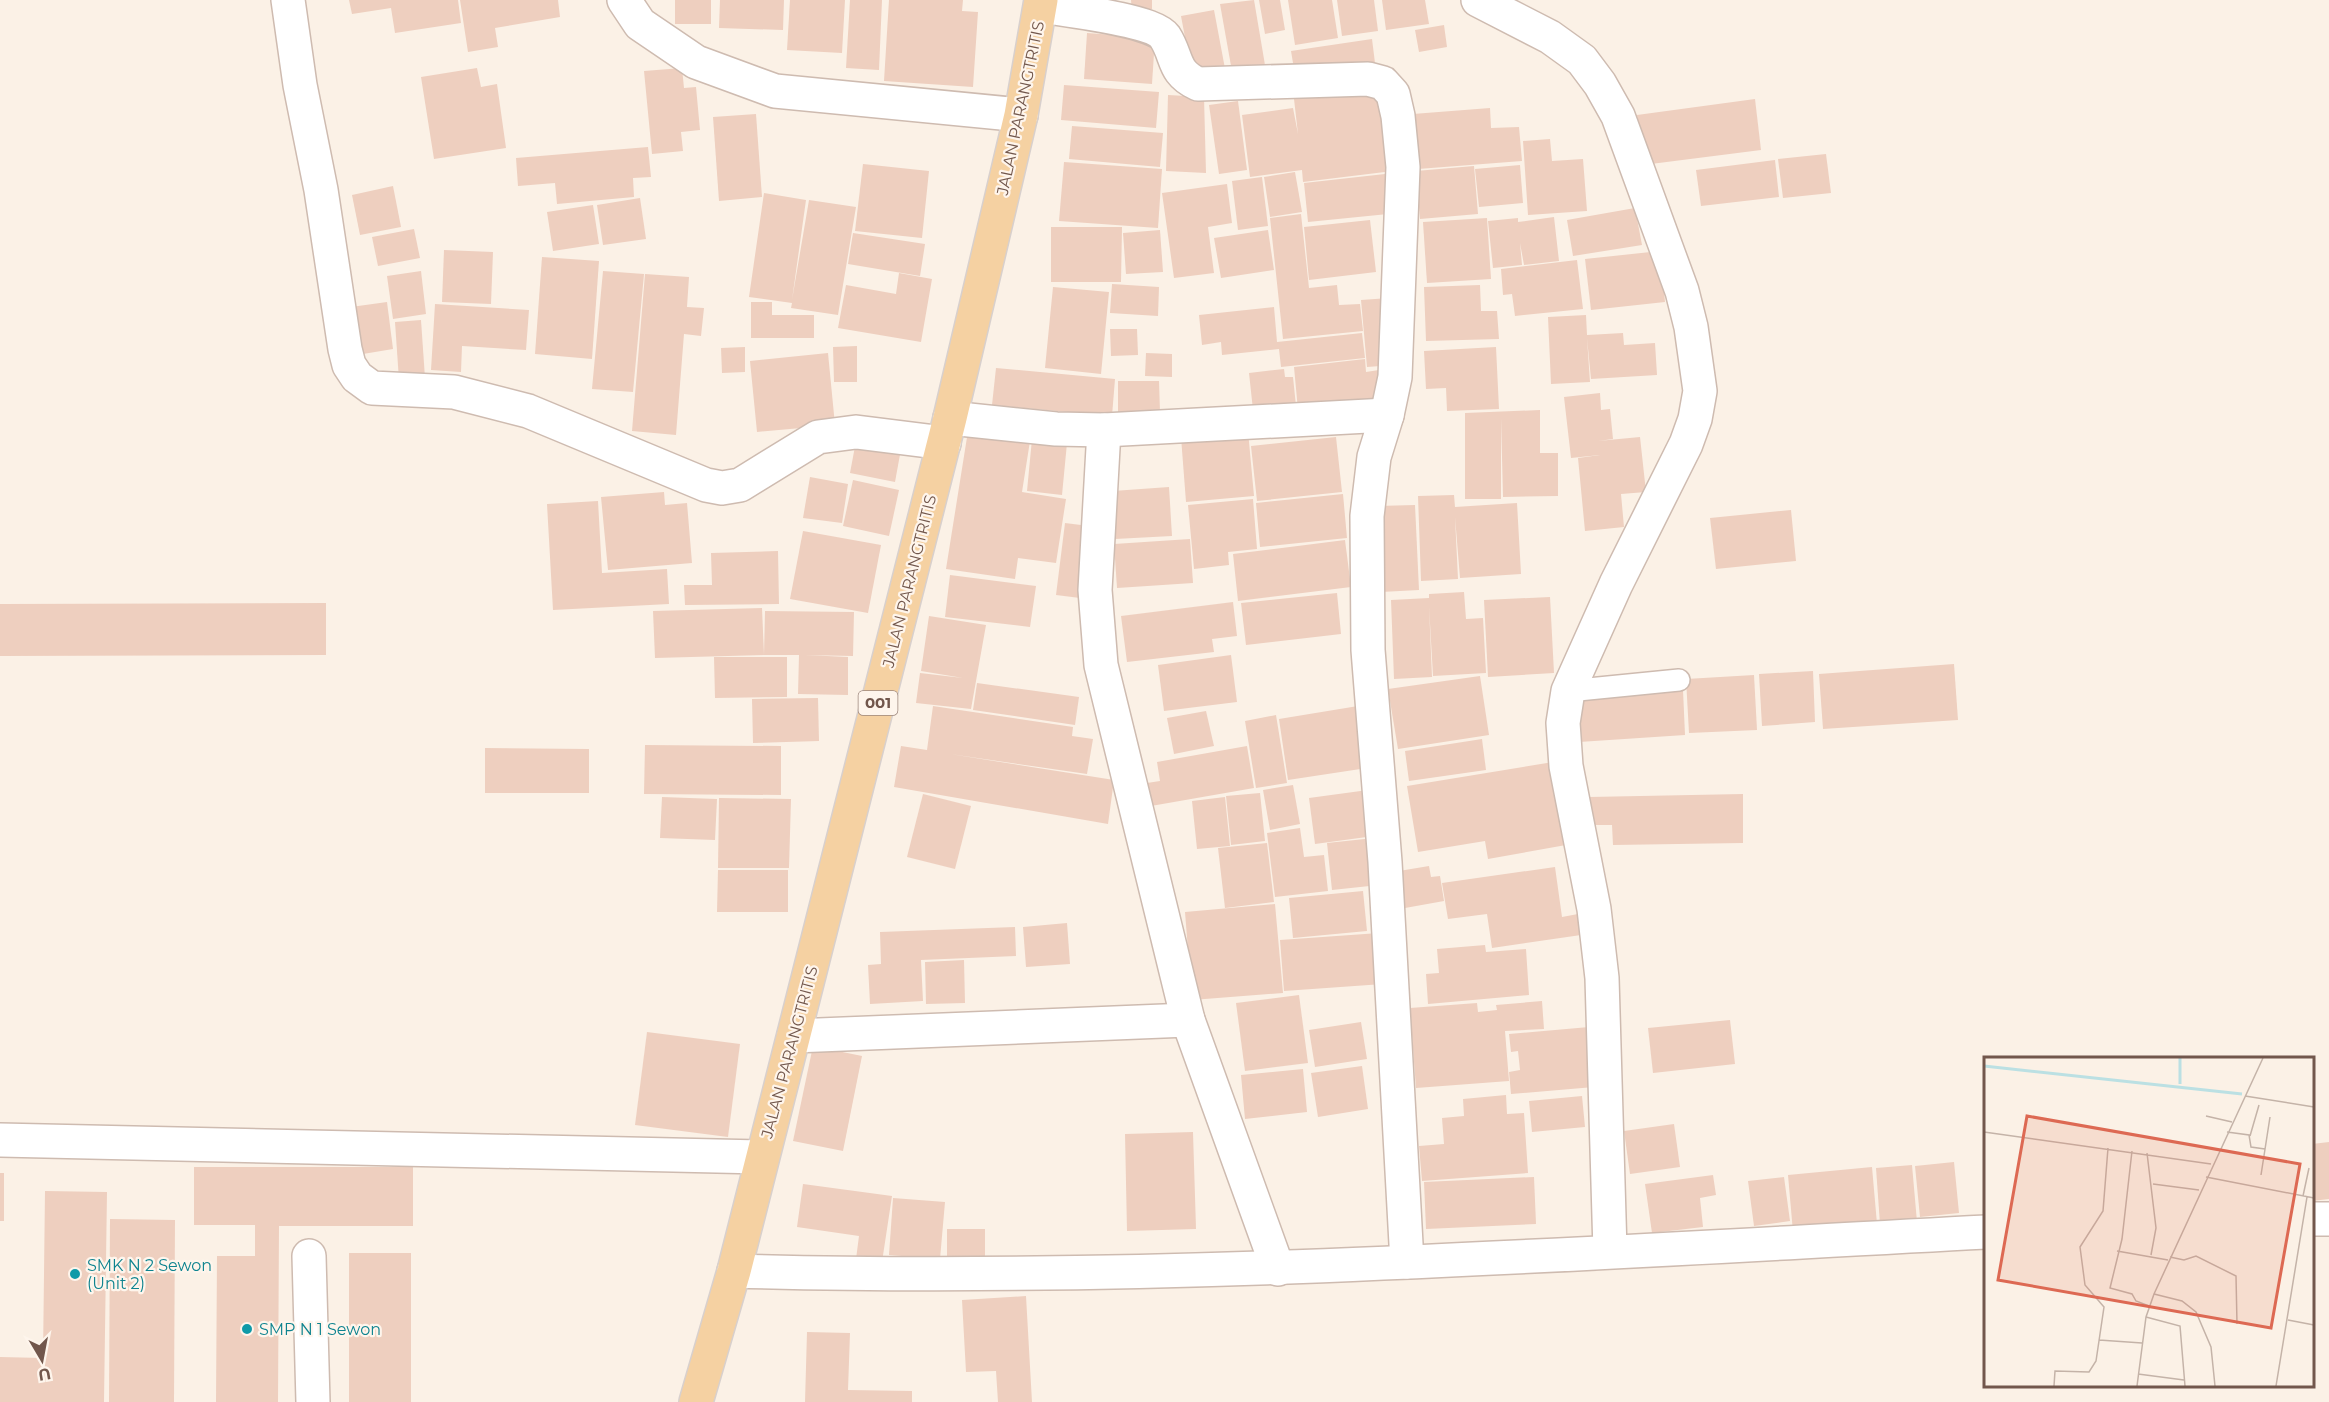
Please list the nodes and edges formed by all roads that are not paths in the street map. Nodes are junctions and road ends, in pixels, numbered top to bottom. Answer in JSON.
{"nodes":[{"id":1,"x":288,"y":0,"type":"edge"},
{"id":2,"x":624,"y":0,"type":"edge"},
{"id":3,"x":1478,"y":0,"type":"edge"},
{"id":4,"x":1041,"y":3,"type":"edge"},
{"id":5,"x":1021,"y":115,"type":"junction"},
{"id":6,"x":1387,"y":415,"type":"junction"},
{"id":7,"x":947,"y":430,"type":"junction"},
{"id":8,"x":1104,"y":430,"type":"junction"},
{"id":9,"x":1679,"y":680,"type":"dead end"},
{"id":10,"x":1568,"y":691,"type":"junction"},
{"id":11,"x":1188,"y":1020,"type":"junction"},
{"id":12,"x":794,"y":1036,"type":"junction"},
{"id":13,"x":0,"y":1140,"type":"edge"},
{"id":14,"x":761,"y":1157,"type":"junction"},
{"id":15,"x":1984,"y":1232,"type":"edge"},
{"id":16,"x":1611,"y":1251,"type":"junction"},
{"id":17,"x":309,"y":1256,"type":"dead end"},
{"id":18,"x":1407,"y":1262,"type":"junction"},
{"id":19,"x":1278,"y":1269,"type":"junction"},
{"id":20,"x":734,"y":1271,"type":"junction"},
{"id":21,"x":313,"y":1402,"type":"edge"},
{"id":22,"x":696,"y":1402,"type":"edge"}],
"edges":[{"from":1,"to":7,"type":"street"},
{"from":2,"to":5,"type":"street"},
{"from":3,"to":10,"type":"street"},
{"from":4,"to":5,"type":"main road","name":"JALAN PARANGTRITIS","number":"001"},
{"from":4,"to":6,"type":"street"},
{"from":5,"to":7,"type":"main road","name":"JALAN PARANGTRITIS","number":"001"},
{"from":6,"to":8,"type":"street"},
{"from":6,"to":18,"type":"street"},
{"from":7,"to":8,"type":"street"},
{"from":7,"to":12,"type":"main road","name":"JALAN PARANGTRITIS","number":"001"},
{"from":8,"to":11,"type":"street"},
{"from":9,"to":10,"type":"lane"},
{"from":10,"to":16,"type":"street"},
{"from":11,"to":12,"type":"street"},
{"from":11,"to":19,"type":"street"},
{"from":12,"to":14,"type":"main road","name":"JALAN PARANGTRITIS","number":"001"},
{"from":13,"to":14,"type":"street"},
{"from":14,"to":20,"type":"main road","name":"JALAN PARANGTRITIS","number":"001"},
{"from":15,"to":16,"type":"street"},
{"from":16,"to":18,"type":"street"},
{"from":17,"to":21,"type":"street"},
{"from":18,"to":19,"type":"street"},
{"from":19,"to":20,"type":"street"},
{"from":20,"to":22,"type":"main road","name":"JALAN PARANGTRITIS","number":"001"}]}
